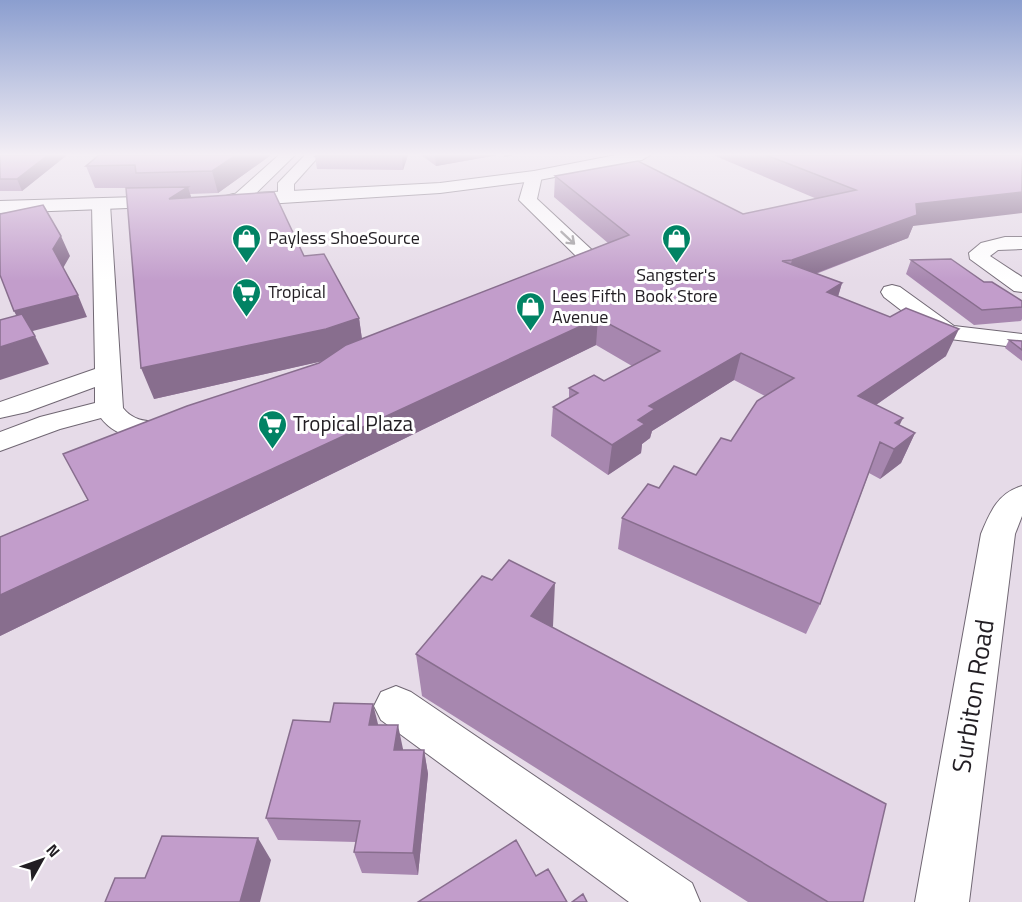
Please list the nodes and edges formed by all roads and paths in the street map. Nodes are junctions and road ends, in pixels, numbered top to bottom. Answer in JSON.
{"nodes":[{"id":1,"x":242,"y":197,"type":"edge"},
{"id":2,"x":277,"y":197,"type":"edge"},
{"id":3,"x":529,"y":197,"type":"edge"},
{"id":4,"x":220,"y":200,"type":"edge"},
{"id":5,"x":239,"y":200,"type":"junction"},
{"id":6,"x":188,"y":201,"type":"edge"},
{"id":7,"x":101,"y":204,"type":"junction"},
{"id":8,"x":0,"y":207,"type":"edge"},
{"id":9,"x":1022,"y":243,"type":"edge"},
{"id":10,"x":536,"y":281,"type":"edge"},
{"id":11,"x":1022,"y":286,"type":"edge"},
{"id":12,"x":892,"y":292,"type":"dead end"},
{"id":13,"x":1022,"y":341,"type":"edge"},
{"id":14,"x":108,"y":373,"type":"junction"},
{"id":15,"x":109,"y":408,"type":"junction"},
{"id":16,"x":0,"y":410,"type":"edge"},
{"id":17,"x":189,"y":428,"type":"edge"},
{"id":18,"x":0,"y":442,"type":"edge"},
{"id":19,"x":1022,"y":497,"type":"edge"},
{"id":20,"x":396,"y":706,"type":"dead end"},
{"id":21,"x":673,"y":902,"type":"edge"},
{"id":22,"x":942,"y":902,"type":"edge"}],
"edges":[{"from":1,"to":5,"type":"street"},
{"from":2,"to":5,"type":"main road"},
{"from":3,"to":10,"type":"street","one_way":true},
{"from":4,"to":5,"type":"main road"},
{"from":6,"to":7,"type":"main road"},
{"from":7,"to":8,"type":"main road"},
{"from":7,"to":14,"type":"street"},
{"from":9,"to":11,"type":"street"},
{"from":12,"to":13,"type":"street"},
{"from":14,"to":15,"type":"street"},
{"from":14,"to":16,"type":"street"},
{"from":15,"to":17,"type":"street"},
{"from":15,"to":18,"type":"street"},
{"from":19,"to":22,"type":"street","name":"Surbiton Road"},
{"from":20,"to":21,"type":"street"}]}
